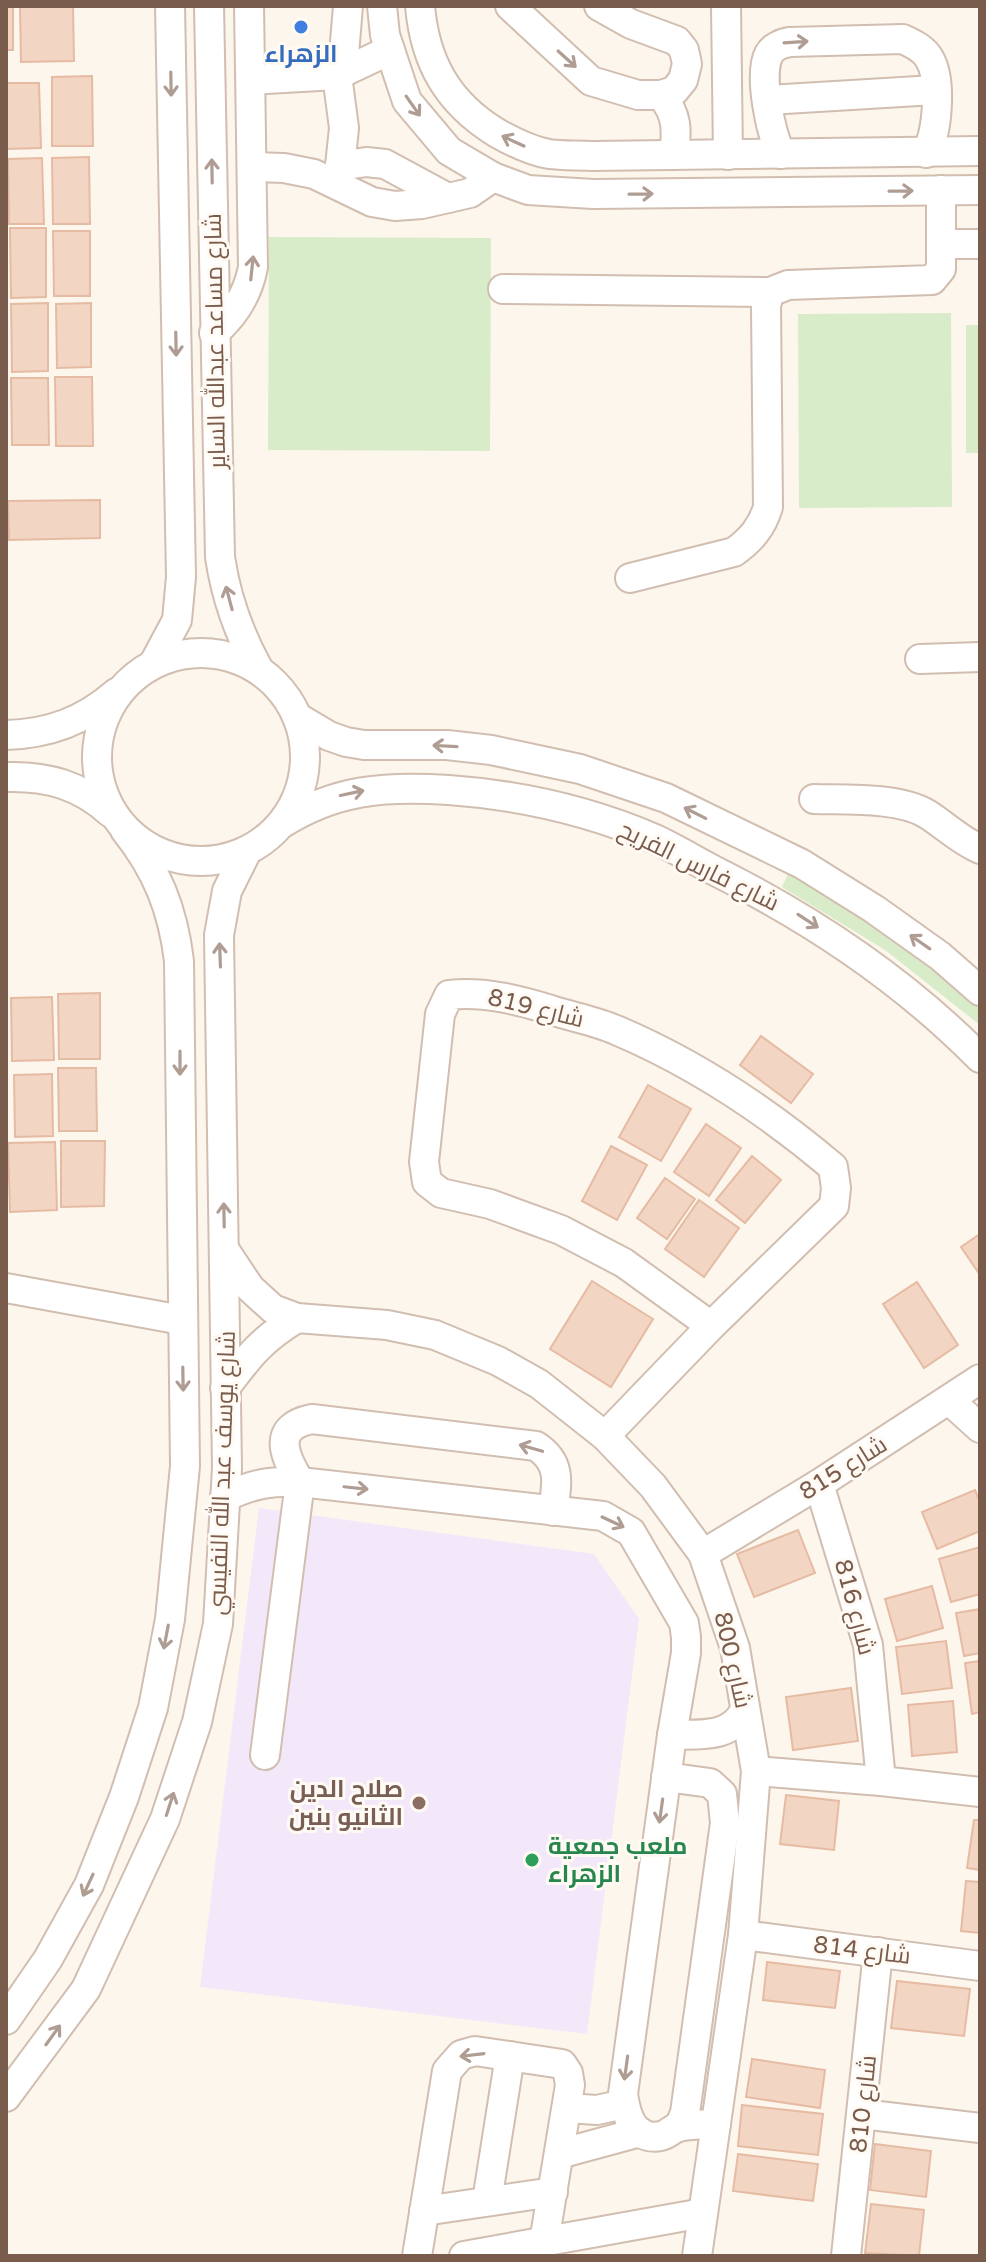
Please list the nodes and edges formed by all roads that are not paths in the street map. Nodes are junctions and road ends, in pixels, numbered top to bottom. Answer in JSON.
{"nodes":[{"id":1,"x":170,"y":6,"type":"edge"},
{"id":2,"x":209,"y":6,"type":"edge"},
{"id":3,"x":249,"y":6,"type":"edge"},
{"id":4,"x":348,"y":6,"type":"edge"},
{"id":5,"x":382,"y":6,"type":"edge"},
{"id":6,"x":420,"y":6,"type":"edge"},
{"id":7,"x":510,"y":6,"type":"edge"},
{"id":8,"x":599,"y":6,"type":"edge"},
{"id":9,"x":726,"y":6,"type":"edge"},
{"id":10,"x":677,"y":41,"type":"junction"},
{"id":11,"x":726,"y":43,"type":"junction"},
{"id":12,"x":390,"y":50,"type":"junction"},
{"id":13,"x":337,"y":75,"type":"junction"},
{"id":14,"x":251,"y":80,"type":"junction"},
{"id":15,"x":935,"y":90,"type":"junction"},
{"id":16,"x":661,"y":95,"type":"junction"},
{"id":17,"x":768,"y":100,"type":"junction"},
{"id":18,"x":980,"y":151,"type":"edge"},
{"id":19,"x":826,"y":153,"type":"junction"},
{"id":20,"x":926,"y":153,"type":"junction"},
{"id":21,"x":564,"y":154,"type":"junction"},
{"id":22,"x":781,"y":154,"type":"junction"},
{"id":23,"x":674,"y":155,"type":"junction"},
{"id":24,"x":728,"y":155,"type":"junction"},
{"id":25,"x":252,"y":167,"type":"junction"},
{"id":26,"x":337,"y":175,"type":"junction"},
{"id":27,"x":493,"y":177,"type":"junction"},
{"id":28,"x":941,"y":190,"type":"junction"},
{"id":29,"x":980,"y":190,"type":"edge"},
{"id":30,"x":824,"y":192,"type":"junction"},
{"id":31,"x":561,"y":194,"type":"junction"},
{"id":32,"x":448,"y":198,"type":"junction"},
{"id":33,"x":941,"y":244,"type":"junction"},
{"id":34,"x":980,"y":244,"type":"edge"},
{"id":35,"x":503,"y":289,"type":"dead end"},
{"id":36,"x":770,"y":292,"type":"junction"},
{"id":37,"x":214,"y":333,"type":"junction"},
{"id":38,"x":630,"y":578,"type":"dead end"},
{"id":39,"x":980,"y":657,"type":"edge"},
{"id":40,"x":920,"y":659,"type":"dead end"},
{"id":41,"x":154,"y":663,"type":"junction"},
{"id":42,"x":259,"y":670,"type":"junction"},
{"id":43,"x":122,"y":687,"type":"junction"},
{"id":44,"x":297,"y":717,"type":"junction"},
{"id":45,"x":6,"y":735,"type":"edge"},
{"id":46,"x":6,"y":777,"type":"edge"},
{"id":47,"x":814,"y":799,"type":"dead end"},
{"id":48,"x":119,"y":822,"type":"junction"},
{"id":49,"x":281,"y":824,"type":"junction"},
{"id":50,"x":980,"y":849,"type":"edge"},
{"id":51,"x":247,"y":851,"type":"junction"},
{"id":52,"x":980,"y":991,"type":"edge"},
{"id":53,"x":980,"y":1058,"type":"edge"},
{"id":54,"x":224,"y":1249,"type":"junction"},
{"id":55,"x":6,"y":1288,"type":"edge"},
{"id":56,"x":297,"y":1318,"type":"junction"},
{"id":57,"x":182,"y":1320,"type":"junction"},
{"id":58,"x":711,"y":1326,"type":"junction"},
{"id":59,"x":980,"y":1379,"type":"edge"},
{"id":60,"x":225,"y":1388,"type":"junction"},
{"id":61,"x":949,"y":1400,"type":"junction"},
{"id":62,"x":980,"y":1428,"type":"edge"},
{"id":63,"x":605,"y":1436,"type":"junction"},
{"id":64,"x":300,"y":1482,"type":"junction"},
{"id":65,"x":819,"y":1484,"type":"junction"},
{"id":66,"x":225,"y":1497,"type":"junction"},
{"id":67,"x":553,"y":1511,"type":"junction"},
{"id":68,"x":703,"y":1554,"type":"junction"},
{"id":69,"x":745,"y":1710,"type":"junction"},
{"id":70,"x":672,"y":1735,"type":"junction"},
{"id":71,"x":265,"y":1755,"type":"dead end"},
{"id":72,"x":756,"y":1771,"type":"junction"},
{"id":73,"x":666,"y":1777,"type":"junction"},
{"id":74,"x":881,"y":1781,"type":"junction"},
{"id":75,"x":980,"y":1792,"type":"edge"},
{"id":76,"x":743,"y":1935,"type":"junction"},
{"id":77,"x":878,"y":1952,"type":"junction"},
{"id":78,"x":980,"y":1966,"type":"edge"},
{"id":79,"x":6,"y":2020,"type":"edge"},
{"id":80,"x":510,"y":2056,"type":"junction"},
{"id":81,"x":6,"y":2097,"type":"edge"},
{"id":82,"x":624,"y":2104,"type":"junction"},
{"id":83,"x":567,"y":2108,"type":"junction"},
{"id":84,"x":862,"y":2114,"type":"junction"},
{"id":85,"x":716,"y":2124,"type":"junction"},
{"id":86,"x":679,"y":2127,"type":"junction"},
{"id":87,"x":980,"y":2128,"type":"edge"},
{"id":88,"x":640,"y":2132,"type":"junction"},
{"id":89,"x":559,"y":2154,"type":"junction"},
{"id":90,"x":553,"y":2192,"type":"junction"},
{"id":91,"x":487,"y":2201,"type":"junction"},
{"id":92,"x":424,"y":2211,"type":"junction"},
{"id":93,"x":703,"y":2213,"type":"junction"},
{"id":94,"x":544,"y":2242,"type":"junction"},
{"id":95,"x":417,"y":2256,"type":"edge"},
{"id":96,"x":464,"y":2256,"type":"edge"},
{"id":97,"x":697,"y":2256,"type":"edge"},
{"id":98,"x":846,"y":2256,"type":"edge"}],
"edges":[{"from":1,"to":41,"type":"street","name":"شارع مساعد عبدالله الساير","one_way":true},
{"from":37,"to":2,"type":"street","name":"شارع مساعد عبدالله الساير","one_way":true},
{"from":3,"to":14,"type":"street"},
{"from":4,"to":13,"type":"street"},
{"from":5,"to":12,"type":"street"},
{"from":21,"to":6,"type":"street","one_way":true},
{"from":7,"to":16,"type":"street","one_way":true},
{"from":8,"to":10,"type":"street"},
{"from":9,"to":11,"type":"street"},
{"from":10,"to":11,"type":"street"},
{"from":10,"to":16,"type":"street"},
{"from":11,"to":24,"type":"street"},
{"from":12,"to":13,"type":"street"},
{"from":12,"to":27,"type":"street","one_way":true},
{"from":13,"to":14,"type":"street"},
{"from":13,"to":26,"type":"street"},
{"from":14,"to":25,"type":"street"},
{"from":15,"to":17,"type":"street"},
{"from":17,"to":15,"type":"street","one_way":true},
{"from":15,"to":20,"type":"street"},
{"from":16,"to":23,"type":"street"},
{"from":17,"to":22,"type":"street"},
{"from":18,"to":20,"type":"street"},
{"from":19,"to":20,"type":"street"},
{"from":19,"to":22,"type":"street"},
{"from":19,"to":30,"type":"street"},
{"from":21,"to":23,"type":"street"},
{"from":21,"to":31,"type":"street"},
{"from":22,"to":24,"type":"street"},
{"from":23,"to":24,"type":"street"},
{"from":25,"to":26,"type":"street"},
{"from":37,"to":25,"type":"street","one_way":true},
{"from":26,"to":32,"type":"street"},
{"from":26,"to":32,"type":"street"},
{"from":27,"to":31,"type":"street"},
{"from":27,"to":32,"type":"street"},
{"from":28,"to":29,"type":"street"},
{"from":30,"to":28,"type":"street","one_way":true},
{"from":28,"to":33,"type":"street"},
{"from":31,"to":30,"type":"street","one_way":true},
{"from":33,"to":34,"type":"street"},
{"from":33,"to":36,"type":"street"},
{"from":35,"to":36,"type":"street"},
{"from":36,"to":38,"type":"street"},
{"from":42,"to":37,"type":"street","name":"شارع مساعد عبدالله الساير","one_way":true},
{"from":39,"to":40,"type":"street"},
{"from":41,"to":42,"type":"street"},
{"from":41,"to":43,"type":"street"},
{"from":42,"to":44,"type":"street"},
{"from":43,"to":45,"type":"street"},
{"from":43,"to":48,"type":"street"},
{"from":44,"to":49,"type":"street"},
{"from":52,"to":44,"type":"street","name":"شارع فارس الفريح","one_way":true},
{"from":46,"to":48,"type":"street"},
{"from":47,"to":50,"type":"street"},
{"from":48,"to":51,"type":"street"},
{"from":48,"to":57,"type":"street","name":"شارع يوسف عبد الله النفيسي","one_way":true},
{"from":49,"to":51,"type":"street"},
{"from":49,"to":53,"type":"street","name":"شارع فارس الفريح","one_way":true},
{"from":54,"to":51,"type":"street","name":"شارع يوسف عبد الله النفيسي","one_way":true},
{"from":54,"to":56,"type":"street","name":"شارع 800"},
{"from":54,"to":60,"type":"street","name":"شارع يوسف عبد الله النفيسي"},
{"from":55,"to":57,"type":"street"},
{"from":56,"to":60,"type":"street"},
{"from":56,"to":63,"type":"street","name":"شارع 800"},
{"from":57,"to":79,"type":"street","name":"شارع يوسف عبد الله النفيسي","one_way":true},
{"from":58,"to":58,"type":"street","name":"شارع 819"},
{"from":58,"to":63,"type":"street","name":"شارع 819"},
{"from":59,"to":61,"type":"street","name":"شارع 815"},
{"from":60,"to":66,"type":"street","name":"شارع يوسف عبد الله النفيسي"},
{"from":61,"to":62,"type":"street"},
{"from":61,"to":65,"type":"street","name":"شارع 815"},
{"from":63,"to":68,"type":"street","name":"شارع 800"},
{"from":64,"to":66,"type":"street"},
{"from":64,"to":67,"type":"street","one_way":true},
{"from":67,"to":64,"type":"street","one_way":true},
{"from":64,"to":71,"type":"street"},
{"from":65,"to":68,"type":"street","name":"شارع 815"},
{"from":65,"to":74,"type":"street","name":"شارع 816"},
{"from":81,"to":66,"type":"street","name":"شارع يوسف عبد الله النفيسي","one_way":true},
{"from":67,"to":70,"type":"street","one_way":true},
{"from":68,"to":69,"type":"street","name":"شارع 800"},
{"from":69,"to":70,"type":"street"},
{"from":69,"to":72,"type":"street","name":"شارع 800"},
{"from":70,"to":73,"type":"street"},
{"from":72,"to":74,"type":"street"},
{"from":72,"to":76,"type":"street","name":"شارع 800"},
{"from":73,"to":82,"type":"street","one_way":true},
{"from":73,"to":86,"type":"street"},
{"from":74,"to":75,"type":"street"},
{"from":76,"to":77,"type":"street","name":"شارع 814"},
{"from":76,"to":85,"type":"street","name":"شارع 800"},
{"from":77,"to":78,"type":"street","name":"شارع 814"},
{"from":77,"to":84,"type":"street","name":"شارع 810"},
{"from":80,"to":83,"type":"street"},
{"from":80,"to":91,"type":"street"},
{"from":80,"to":92,"type":"street","one_way":true},
{"from":82,"to":83,"type":"street"},
{"from":82,"to":88,"type":"street"},
{"from":83,"to":89,"type":"street"},
{"from":84,"to":87,"type":"street"},
{"from":84,"to":98,"type":"street","name":"شارع 810"},
{"from":85,"to":86,"type":"street"},
{"from":85,"to":93,"type":"street","name":"شارع 800"},
{"from":86,"to":88,"type":"street"},
{"from":88,"to":89,"type":"street"},
{"from":89,"to":90,"type":"street"},
{"from":90,"to":91,"type":"street"},
{"from":90,"to":94,"type":"street"},
{"from":91,"to":92,"type":"street"},
{"from":92,"to":95,"type":"street"},
{"from":93,"to":94,"type":"street"},
{"from":93,"to":97,"type":"street","name":"شارع 800"},
{"from":94,"to":96,"type":"street"}]}
